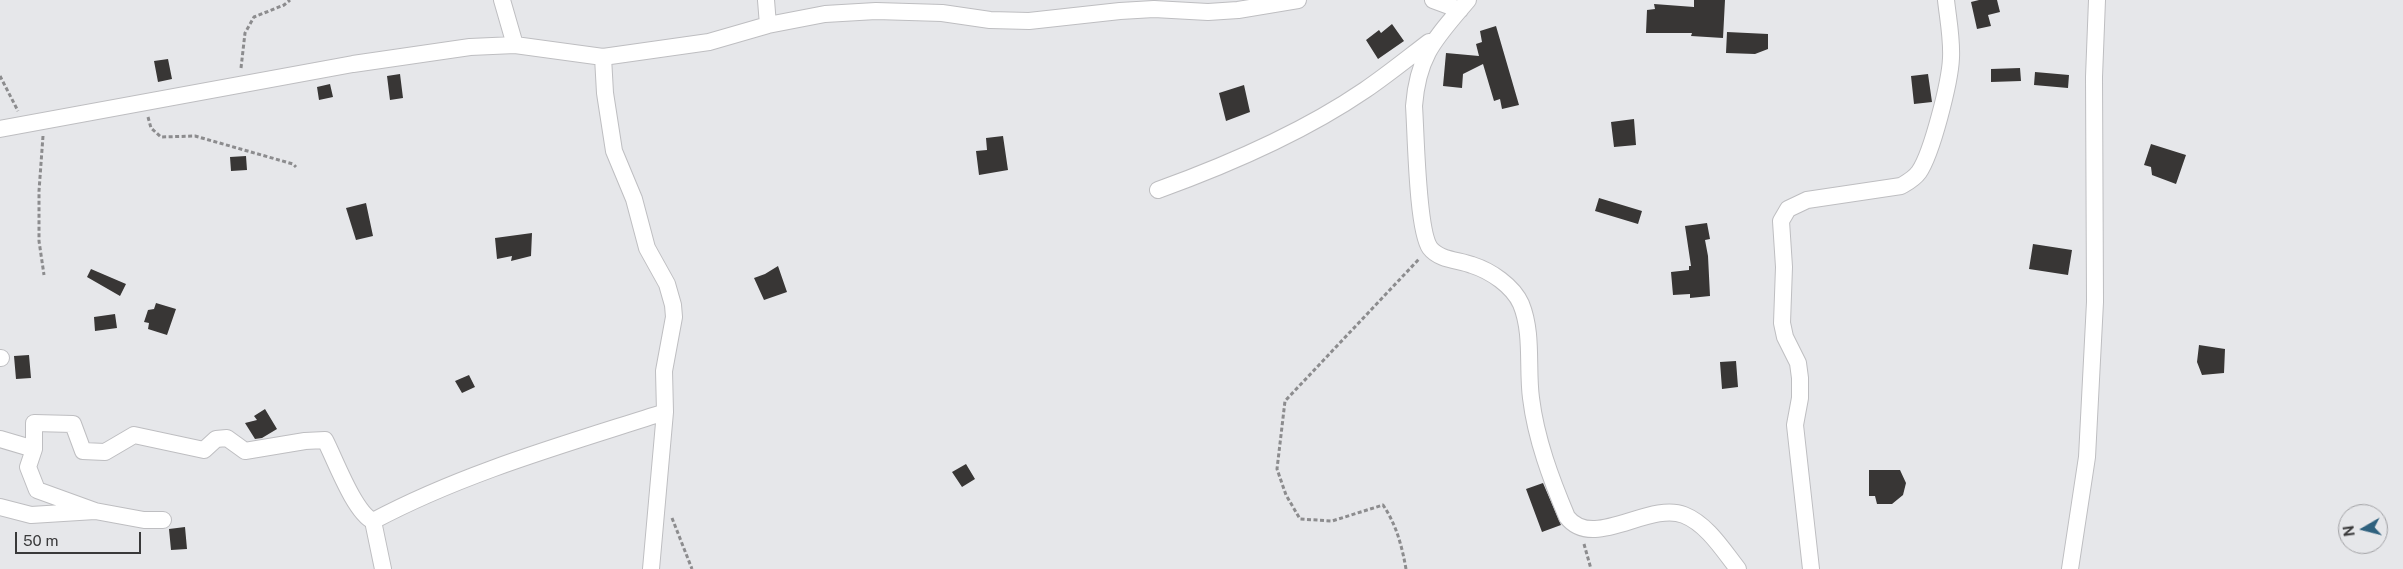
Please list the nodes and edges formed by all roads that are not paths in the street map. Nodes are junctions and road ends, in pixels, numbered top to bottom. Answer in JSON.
{"nodes":[{"id":1,"x":502,"y":0,"type":"edge"},
{"id":2,"x":766,"y":0,"type":"edge"},
{"id":3,"x":1298,"y":0,"type":"edge"},
{"id":4,"x":1433,"y":0,"type":"edge"},
{"id":5,"x":1946,"y":0,"type":"edge"},
{"id":6,"x":2097,"y":0,"type":"edge"},
{"id":7,"x":1464,"y":5,"type":"edge"},
{"id":8,"x":768,"y":26,"type":"junction"},
{"id":9,"x":1437,"y":36,"type":"junction"},
{"id":10,"x":516,"y":45,"type":"junction"},
{"id":11,"x":604,"y":57,"type":"junction"},
{"id":12,"x":0,"y":129,"type":"edge"},
{"id":13,"x":1158,"y":190,"type":"dead end"},
{"id":14,"x":665,"y":412,"type":"junction"},
{"id":15,"x":0,"y":439,"type":"edge"},
{"id":16,"x":34,"y":449,"type":"junction"},
{"id":17,"x":0,"y":507,"type":"edge"},
{"id":18,"x":95,"y":511,"type":"junction"},
{"id":19,"x":163,"y":520,"type":"dead end"},
{"id":20,"x":373,"y":521,"type":"junction"},
{"id":21,"x":383,"y":569,"type":"edge"},
{"id":22,"x":651,"y":569,"type":"edge"},
{"id":23,"x":1738,"y":569,"type":"edge"},
{"id":24,"x":1811,"y":569,"type":"edge"},
{"id":25,"x":2070,"y":569,"type":"edge"}],
"edges":[{"from":1,"to":10,"type":"street"},
{"from":2,"to":8,"type":"street"},
{"from":3,"to":8,"type":"street"},
{"from":4,"to":7,"type":"street"},
{"from":5,"to":24,"type":"street"},
{"from":6,"to":25,"type":"street"},
{"from":7,"to":9,"type":"street"},
{"from":8,"to":11,"type":"street"},
{"from":9,"to":13,"type":"street"},
{"from":9,"to":23,"type":"street"},
{"from":10,"to":11,"type":"street"},
{"from":10,"to":12,"type":"street"},
{"from":11,"to":14,"type":"street"},
{"from":14,"to":20,"type":"street"},
{"from":14,"to":22,"type":"street"},
{"from":15,"to":16,"type":"street"},
{"from":16,"to":18,"type":"street"},
{"from":16,"to":20,"type":"street"},
{"from":17,"to":18,"type":"street"},
{"from":18,"to":19,"type":"street"},
{"from":20,"to":21,"type":"street"}]}
